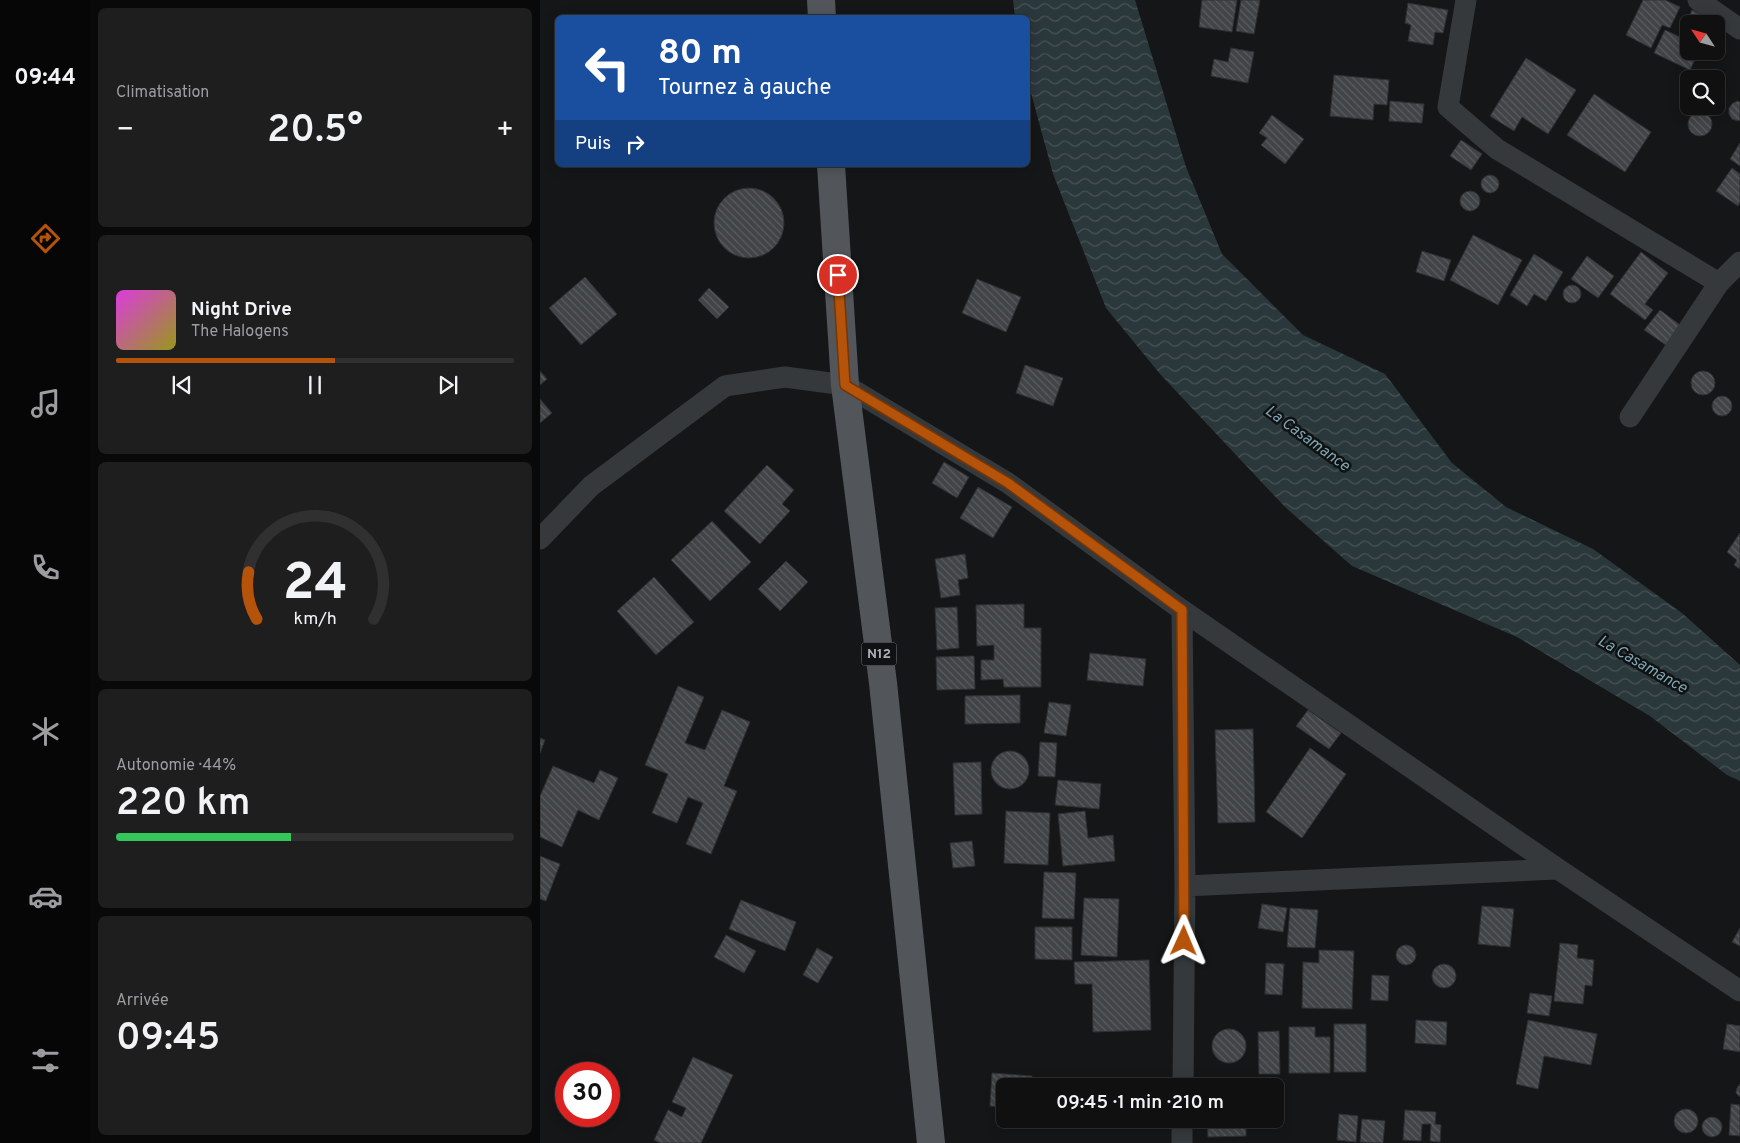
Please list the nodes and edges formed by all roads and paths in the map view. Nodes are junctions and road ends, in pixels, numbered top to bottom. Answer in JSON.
{"nodes":[{"id":1,"x":821,"y":0,"type":"edge"},
{"id":2,"x":1466,"y":0,"type":"edge"},
{"id":3,"x":1698,"y":0,"type":"edge"},
{"id":4,"x":822,"y":15,"type":"edge"},
{"id":5,"x":1740,"y":29,"type":"edge"},
{"id":6,"x":831,"y":167,"type":"edge"},
{"id":7,"x":1738,"y":267,"type":"edge"},
{"id":8,"x":1718,"y":283,"type":"junction"},
{"id":9,"x":845,"y":385,"type":"junction"},
{"id":10,"x":1630,"y":417,"type":"dead end"},
{"id":11,"x":540,"y":539,"type":"edge"},
{"id":12,"x":1182,"y":610,"type":"junction"},
{"id":13,"x":1558,"y":869,"type":"junction"},
{"id":14,"x":1185,"y":886,"type":"junction"},
{"id":15,"x":1740,"y":991,"type":"edge"},
{"id":16,"x":1183,"y":1078,"type":"edge"},
{"id":17,"x":1182,"y":1128,"type":"edge"},
{"id":18,"x":931,"y":1143,"type":"edge"},
{"id":19,"x":1182,"y":1143,"type":"edge"}],
"edges":[{"from":1,"to":4,"type":"main road"},
{"from":2,"to":8,"type":"street"},
{"from":3,"to":5,"type":"street"},
{"from":6,"to":9,"type":"main road","number":"N12"},
{"from":7,"to":8,"type":"street"},
{"from":8,"to":10,"type":"street"},
{"from":9,"to":11,"type":"street"},
{"from":9,"to":12,"type":"street"},
{"from":9,"to":18,"type":"main road","number":"N12"},
{"from":12,"to":13,"type":"street"},
{"from":12,"to":14,"type":"street"},
{"from":13,"to":14,"type":"street"},
{"from":13,"to":15,"type":"street"},
{"from":14,"to":16,"type":"street"},
{"from":17,"to":19,"type":"street"}]}
